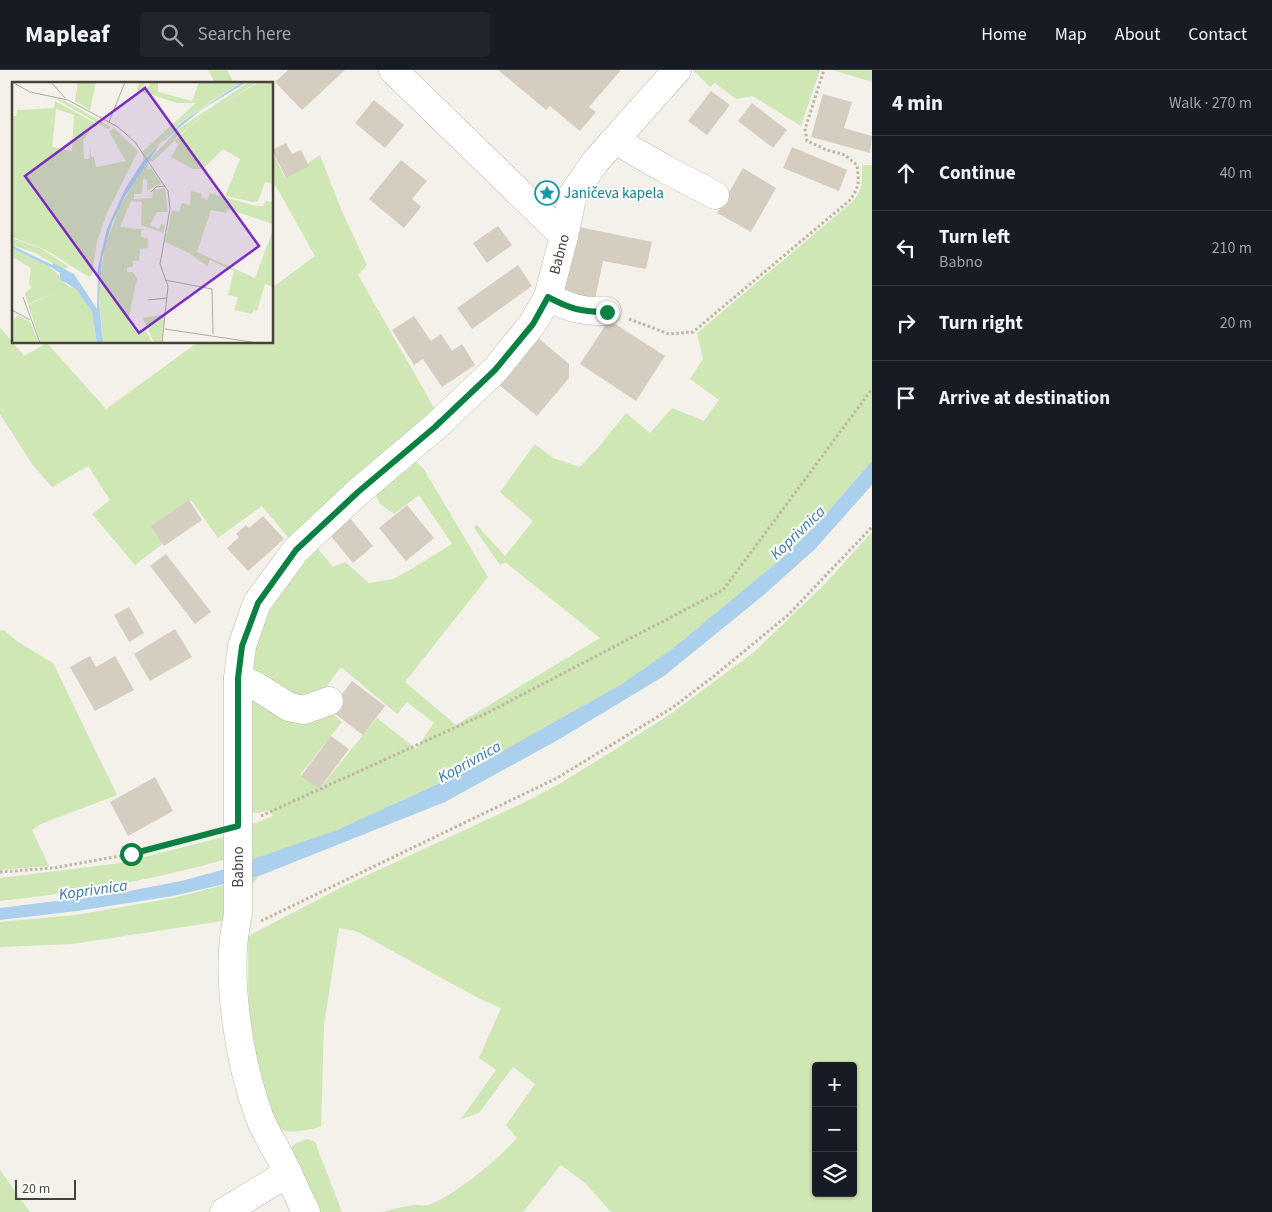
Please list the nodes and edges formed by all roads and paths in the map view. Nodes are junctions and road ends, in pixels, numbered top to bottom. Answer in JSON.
{"nodes":[{"id":1,"x":393,"y":70,"type":"edge"},
{"id":2,"x":677,"y":70,"type":"edge"},
{"id":3,"x":824,"y":70,"type":"edge"},
{"id":4,"x":615,"y":140,"type":"junction"},
{"id":5,"x":715,"y":195,"type":"dead end"},
{"id":6,"x":564,"y":236,"type":"junction"},
{"id":7,"x":548,"y":297,"type":"junction"},
{"id":8,"x":607,"y":312,"type":"joint"},
{"id":9,"x":872,"y":389,"type":"edge"},
{"id":10,"x":872,"y":527,"type":"edge"},
{"id":11,"x":238,"y":678,"type":"junction"},
{"id":12,"x":329,"y":701,"type":"dead end"},
{"id":13,"x":238,"y":826,"type":"junction"},
{"id":14,"x":0,"y":872,"type":"edge"},
{"id":15,"x":236,"y":924,"type":"junction"},
{"id":16,"x":288,"y":1173,"type":"junction"},
{"id":17,"x":224,"y":1212,"type":"edge"},
{"id":18,"x":306,"y":1212,"type":"edge"}],
"edges":[{"from":1,"to":6,"type":"street"},
{"from":2,"to":4,"type":"street","name":"Babno"},
{"from":3,"to":8,"type":"path"},
{"from":4,"to":5,"type":"street"},
{"from":4,"to":6,"type":"street","name":"Babno"},
{"from":6,"to":7,"type":"street","name":"Babno"},
{"from":7,"to":8,"type":"street"},
{"from":7,"to":11,"type":"street","name":"Babno"},
{"from":9,"to":13,"type":"path"},
{"from":10,"to":15,"type":"path"},
{"from":11,"to":12,"type":"street"},
{"from":11,"to":13,"type":"street","name":"Babno"},
{"from":13,"to":14,"type":"path"},
{"from":13,"to":15,"type":"street","name":"Babno"},
{"from":15,"to":16,"type":"street","name":"Babno"},
{"from":16,"to":17,"type":"street"},
{"from":16,"to":18,"type":"street","name":"Babno"}]}
